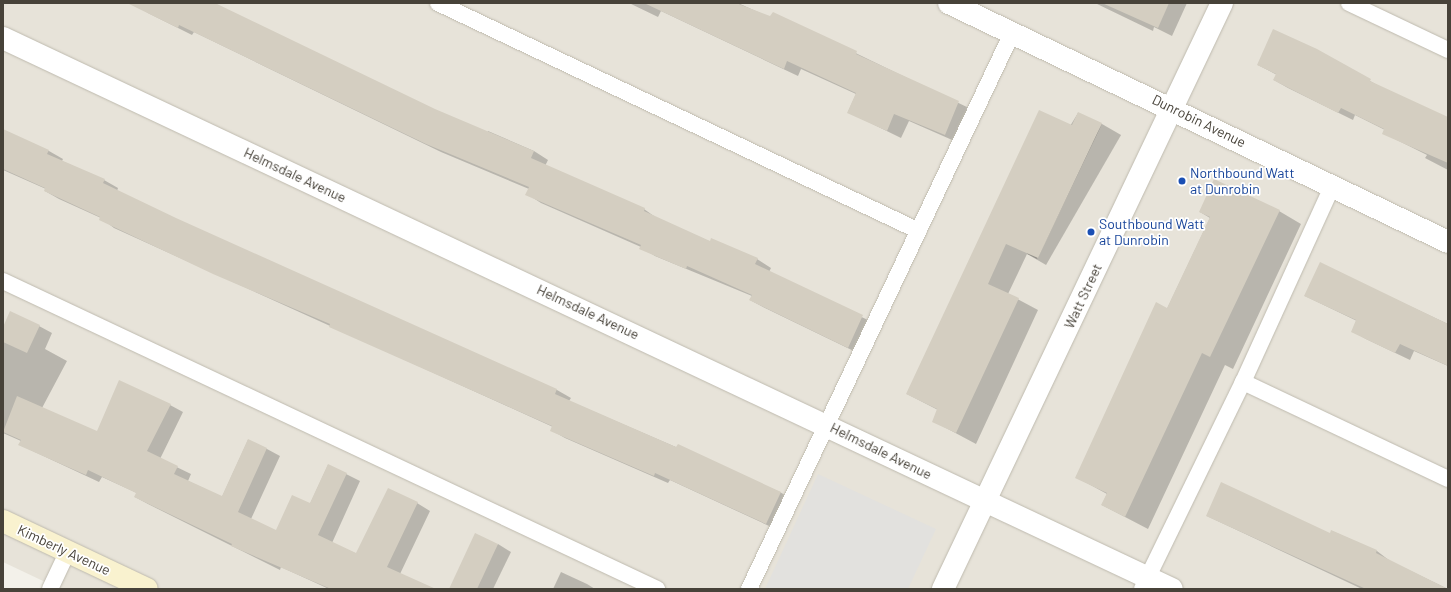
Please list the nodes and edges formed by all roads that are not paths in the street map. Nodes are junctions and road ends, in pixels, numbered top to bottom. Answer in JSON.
{"nodes":[{"id":1,"x":438,"y":3,"type":"edge"},
{"id":2,"x":949,"y":3,"type":"edge"},
{"id":3,"x":1222,"y":3,"type":"edge"},
{"id":4,"x":1349,"y":3,"type":"edge"},
{"id":5,"x":1012,"y":33,"type":"junction"},
{"id":6,"x":3,"y":38,"type":"edge"},
{"id":7,"x":1448,"y":50,"type":"edge"},
{"id":8,"x":1172,"y":108,"type":"junction"},
{"id":9,"x":1332,"y":187,"type":"junction"},
{"id":10,"x":919,"y":231,"type":"junction"},
{"id":11,"x":1448,"y":242,"type":"edge"},
{"id":12,"x":3,"y":281,"type":"edge"},
{"id":13,"x":1243,"y":382,"type":"junction"},
{"id":14,"x":826,"y":424,"type":"junction"},
{"id":15,"x":1448,"y":479,"type":"edge"},
{"id":16,"x":986,"y":500,"type":"junction"},
{"id":17,"x":3,"y":521,"type":"edge"},
{"id":18,"x":68,"y":551,"type":"junction"},
{"id":19,"x":1145,"y":583,"type":"edge"},
{"id":20,"x":50,"y":589,"type":"edge"},
{"id":21,"x":148,"y":589,"type":"edge"},
{"id":22,"x":657,"y":589,"type":"edge"},
{"id":23,"x":750,"y":589,"type":"edge"},
{"id":24,"x":943,"y":589,"type":"edge"},
{"id":25,"x":1172,"y":589,"type":"edge"}],
"edges":[{"from":1,"to":10,"type":"lane"},
{"from":2,"to":5,"type":"street","name":"Dunrobin Avenue"},
{"from":3,"to":8,"type":"street","name":"Watt Street"},
{"from":4,"to":7,"type":"lane"},
{"from":5,"to":8,"type":"street","name":"Dunrobin Avenue"},
{"from":5,"to":10,"type":"lane"},
{"from":6,"to":14,"type":"street","name":"Helmsdale Avenue"},
{"from":8,"to":9,"type":"street","name":"Dunrobin Avenue"},
{"from":8,"to":16,"type":"street","name":"Watt Street"},
{"from":9,"to":11,"type":"street","name":"Dunrobin Avenue"},
{"from":9,"to":13,"type":"lane"},
{"from":10,"to":14,"type":"lane"},
{"from":12,"to":22,"type":"lane"},
{"from":13,"to":15,"type":"lane"},
{"from":13,"to":19,"type":"lane"},
{"from":14,"to":16,"type":"street","name":"Helmsdale Avenue"},
{"from":14,"to":23,"type":"lane"},
{"from":16,"to":19,"type":"street","name":"Helmsdale Avenue"},
{"from":16,"to":24,"type":"street","name":"Watt Street"},
{"from":17,"to":18,"type":"street","name":"Kimberly Avenue"},
{"from":18,"to":20,"type":"lane"},
{"from":18,"to":21,"type":"street","name":"Kimberly Avenue"},
{"from":19,"to":25,"type":"street","name":"Helmsdale Avenue"}]}
